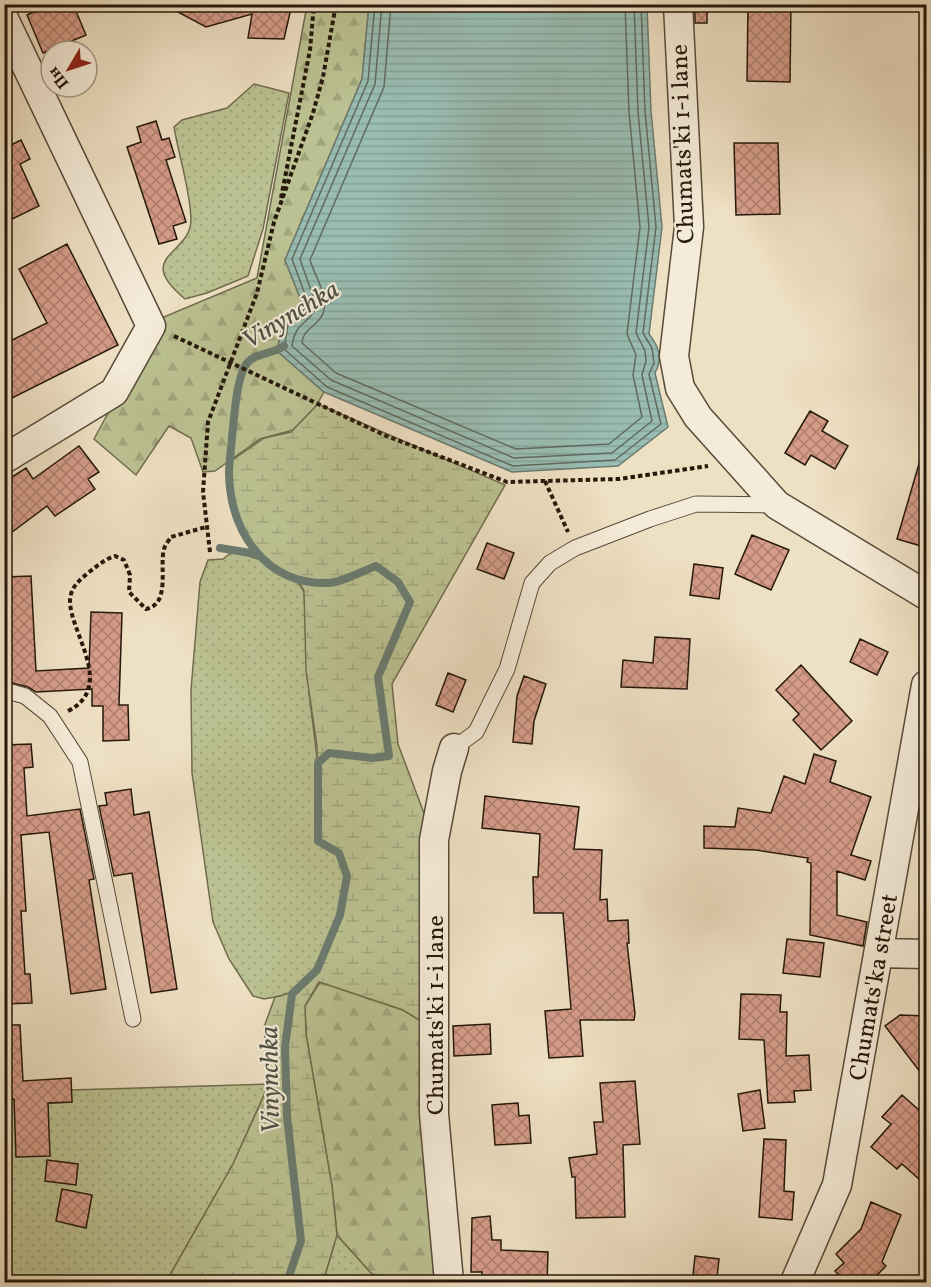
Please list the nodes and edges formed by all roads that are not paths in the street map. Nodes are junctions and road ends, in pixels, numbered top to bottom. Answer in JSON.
{"nodes":[{"id":1,"x":678,"y":4,"type":"edge"},
{"id":2,"x":4,"y":19,"type":"edge"},
{"id":3,"x":4,"y":459,"type":"edge"},
{"id":4,"x":777,"y":505,"type":"junction"},
{"id":5,"x":927,"y":595,"type":"edge"},
{"id":6,"x":927,"y":685,"type":"edge"},
{"id":7,"x":4,"y":690,"type":"edge"},
{"id":8,"x":454,"y":748,"type":"joint"},
{"id":9,"x":879,"y":953,"type":"junction"},
{"id":10,"x":927,"y":954,"type":"edge"},
{"id":11,"x":133,"y":1019,"type":"dead end"},
{"id":12,"x":449,"y":1282,"type":"edge"},
{"id":13,"x":795,"y":1282,"type":"edge"}],
"edges":[{"from":1,"to":4,"type":"street","name":"Chumats'ki 1-i lane"},
{"from":2,"to":3,"type":"street"},
{"from":4,"to":5,"type":"street","name":"Chumats'ki 1-i lane"},
{"from":4,"to":8,"type":"lane"},
{"from":6,"to":9,"type":"street","name":"Chumats'ka street"},
{"from":7,"to":11,"type":"lane"},
{"from":8,"to":12,"type":"street","name":"Chumats'ki 1-i lane"},
{"from":9,"to":10,"type":"street"},
{"from":9,"to":13,"type":"street","name":"Chumats'ka street"}]}
